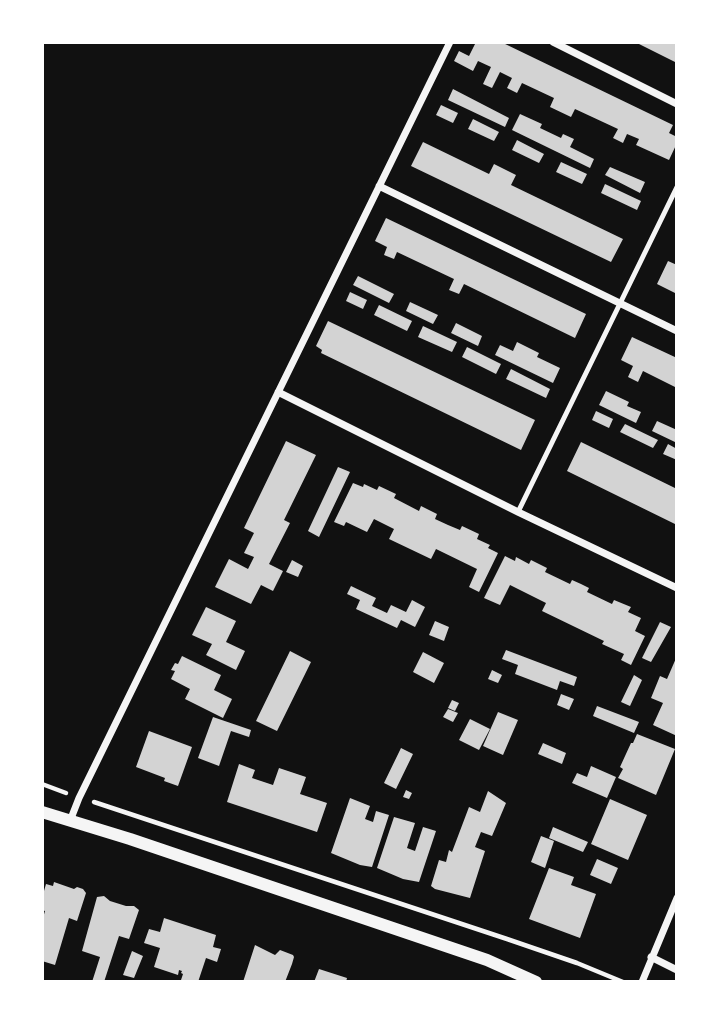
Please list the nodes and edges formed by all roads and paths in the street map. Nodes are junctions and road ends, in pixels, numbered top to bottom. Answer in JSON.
{"nodes":[{"id":1,"x":450,"y":42,"type":"edge"},
{"id":2,"x":553,"y":42,"type":"edge"},
{"id":3,"x":677,"y":104,"type":"edge"},
{"id":4,"x":379,"y":186,"type":"junction"},
{"id":5,"x":677,"y":187,"type":"edge"},
{"id":6,"x":620,"y":303,"type":"junction"},
{"id":7,"x":677,"y":331,"type":"edge"},
{"id":8,"x":278,"y":392,"type":"junction"},
{"id":9,"x":517,"y":512,"type":"junction"},
{"id":10,"x":677,"y":587,"type":"edge"},
{"id":11,"x":42,"y":784,"type":"edge"},
{"id":12,"x":79,"y":797,"type":"junction"},
{"id":13,"x":42,"y":812,"type":"edge"},
{"id":14,"x":70,"y":821,"type":"junction"},
{"id":15,"x":677,"y":898,"type":"edge"},
{"id":16,"x":651,"y":957,"type":"junction"},
{"id":17,"x":677,"y":970,"type":"edge"},
{"id":18,"x":536,"y":982,"type":"edge"},
{"id":19,"x":623,"y":982,"type":"edge"},
{"id":20,"x":642,"y":982,"type":"edge"}],
"edges":[{"from":1,"to":4,"type":"street"},
{"from":2,"to":3,"type":"street"},
{"from":4,"to":6,"type":"street"},
{"from":4,"to":8,"type":"street"},
{"from":5,"to":6,"type":"lane"},
{"from":6,"to":7,"type":"street"},
{"from":6,"to":9,"type":"lane"},
{"from":8,"to":9,"type":"street"},
{"from":8,"to":12,"type":"street"},
{"from":9,"to":10,"type":"street"},
{"from":11,"to":12,"type":"path"},
{"from":12,"to":14,"type":"street"},
{"from":12,"to":19,"type":"path"},
{"from":13,"to":14,"type":"street"},
{"from":14,"to":18,"type":"street"},
{"from":15,"to":16,"type":"street"},
{"from":16,"to":17,"type":"street"},
{"from":16,"to":20,"type":"street"}]}
